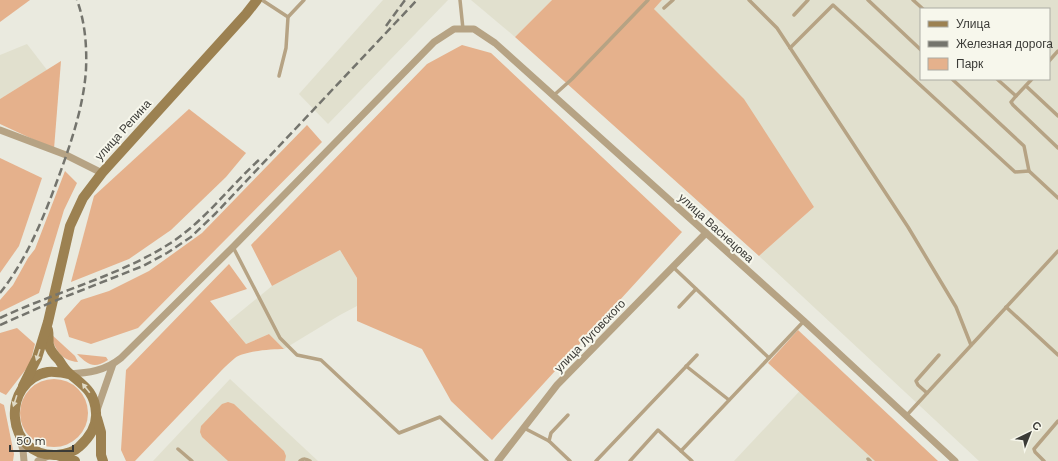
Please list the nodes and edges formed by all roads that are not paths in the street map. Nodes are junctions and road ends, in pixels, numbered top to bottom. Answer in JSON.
{"nodes":[{"id":1,"x":257,"y":0,"type":"edge"},
{"id":2,"x":262,"y":0,"type":"edge"},
{"id":3,"x":304,"y":0,"type":"edge"},
{"id":4,"x":460,"y":0,"type":"edge"},
{"id":5,"x":648,"y":0,"type":"edge"},
{"id":6,"x":673,"y":0,"type":"edge"},
{"id":7,"x":749,"y":0,"type":"edge"},
{"id":8,"x":808,"y":0,"type":"edge"},
{"id":9,"x":868,"y":0,"type":"edge"},
{"id":10,"x":913,"y":0,"type":"edge"},
{"id":11,"x":664,"y":8,"type":"dead end"},
{"id":12,"x":922,"y":8,"type":"edge"},
{"id":13,"x":794,"y":14,"type":"dead end"},
{"id":14,"x":288,"y":17,"type":"junction"},
{"id":15,"x":464,"y":29,"type":"junction"},
{"id":16,"x":790,"y":48,"type":"junction"},
{"id":17,"x":920,"y":49,"type":"edge"},
{"id":18,"x":1058,"y":51,"type":"edge"},
{"id":19,"x":1050,"y":60,"type":"edge"},
{"id":20,"x":279,"y":76,"type":"dead end"},
{"id":21,"x":953,"y":80,"type":"edge"},
{"id":22,"x":998,"y":80,"type":"edge"},
{"id":23,"x":1031,"y":80,"type":"edge"},
{"id":24,"x":1026,"y":86,"type":"junction"},
{"id":25,"x":553,"y":96,"type":"junction"},
{"id":26,"x":1016,"y":96,"type":"junction"},
{"id":27,"x":1058,"y":116,"type":"edge"},
{"id":28,"x":0,"y":130,"type":"edge"},
{"id":29,"x":1058,"y":148,"type":"edge"},
{"id":30,"x":1029,"y":171,"type":"junction"},
{"id":31,"x":102,"y":173,"type":"junction"},
{"id":32,"x":1058,"y":198,"type":"edge"},
{"id":33,"x":706,"y":234,"type":"junction"},
{"id":34,"x":233,"y":247,"type":"junction"},
{"id":35,"x":1058,"y":251,"type":"edge"},
{"id":36,"x":673,"y":267,"type":"junction"},
{"id":37,"x":696,"y":289,"type":"junction"},
{"id":38,"x":679,"y":307,"type":"dead end"},
{"id":39,"x":1006,"y":307,"type":"junction"},
{"id":40,"x":804,"y":321,"type":"junction"},
{"id":41,"x":48,"y":322,"type":"junction"},
{"id":42,"x":971,"y":345,"type":"junction"},
{"id":43,"x":696,"y":355,"type":"dead end"},
{"id":44,"x":939,"y":355,"type":"dead end"},
{"id":45,"x":1058,"y":355,"type":"edge"},
{"id":46,"x":769,"y":358,"type":"junction"},
{"id":47,"x":113,"y":364,"type":"junction"},
{"id":48,"x":686,"y":366,"type":"junction"},
{"id":49,"x":69,"y":374,"type":"junction"},
{"id":50,"x":23,"y":386,"type":"junction"},
{"id":51,"x":926,"y":394,"type":"junction"},
{"id":52,"x":729,"y":400,"type":"junction"},
{"id":53,"x":96,"y":414,"type":"junction"},
{"id":54,"x":568,"y":415,"type":"dead end"},
{"id":55,"x":906,"y":416,"type":"junction"},
{"id":56,"x":1058,"y":421,"type":"edge"},
{"id":57,"x":524,"y":428,"type":"junction"},
{"id":58,"x":18,"y":433,"type":"junction"},
{"id":59,"x":549,"y":441,"type":"junction"},
{"id":60,"x":178,"y":448,"type":"dead end"},
{"id":61,"x":681,"y":451,"type":"junction"},
{"id":62,"x":54,"y":455,"type":"junction"},
{"id":63,"x":24,"y":461,"type":"edge"},
{"id":64,"x":38,"y":461,"type":"edge"},
{"id":65,"x":75,"y":461,"type":"edge"},
{"id":66,"x":103,"y":461,"type":"edge"},
{"id":67,"x":192,"y":461,"type":"edge"},
{"id":68,"x":300,"y":461,"type":"edge"},
{"id":69,"x":310,"y":461,"type":"edge"},
{"id":70,"x":487,"y":461,"type":"edge"},
{"id":71,"x":498,"y":461,"type":"edge"},
{"id":72,"x":570,"y":461,"type":"edge"},
{"id":73,"x":596,"y":461,"type":"edge"},
{"id":74,"x":630,"y":461,"type":"edge"},
{"id":75,"x":692,"y":461,"type":"edge"},
{"id":76,"x":954,"y":461,"type":"edge"},
{"id":77,"x":1044,"y":461,"type":"edge"}],
"edges":[{"from":1,"to":31,"type":"street","name":"улица Репина"},
{"from":2,"to":14,"type":"lane"},
{"from":3,"to":14,"type":"lane"},
{"from":4,"to":15,"type":"lane"},
{"from":5,"to":25,"type":"lane"},
{"from":6,"to":11,"type":"lane"},
{"from":7,"to":16,"type":"lane"},
{"from":8,"to":13,"type":"lane"},
{"from":9,"to":17,"type":"lane"},
{"from":10,"to":12,"type":"lane"},
{"from":14,"to":20,"type":"lane"},
{"from":15,"to":25,"type":"street","name":"улица Васнецова"},
{"from":15,"to":34,"type":"street","name":"улица Васнецова"},
{"from":16,"to":30,"type":"lane"},
{"from":16,"to":42,"type":"lane"},
{"from":18,"to":19,"type":"lane"},
{"from":21,"to":30,"type":"lane"},
{"from":22,"to":26,"type":"lane"},
{"from":23,"to":24,"type":"lane"},
{"from":24,"to":26,"type":"lane"},
{"from":24,"to":27,"type":"lane"},
{"from":25,"to":33,"type":"street","name":"улица Васнецова"},
{"from":26,"to":29,"type":"lane"},
{"from":28,"to":31,"type":"street"},
{"from":30,"to":32,"type":"lane"},
{"from":31,"to":41,"type":"street","name":"улица Репина"},
{"from":33,"to":36,"type":"street","name":"улица Луговского"},
{"from":33,"to":40,"type":"street","name":"улица Васнецова"},
{"from":34,"to":47,"type":"street"},
{"from":34,"to":70,"type":"lane"},
{"from":35,"to":39,"type":"lane"},
{"from":36,"to":37,"type":"lane"},
{"from":36,"to":57,"type":"street","name":"улица Луговского"},
{"from":37,"to":38,"type":"lane"},
{"from":37,"to":46,"type":"lane"},
{"from":39,"to":42,"type":"lane"},
{"from":39,"to":45,"type":"lane"},
{"from":40,"to":46,"type":"lane"},
{"from":40,"to":55,"type":"street","name":"улица Васнецова"},
{"from":41,"to":49,"type":"street"},
{"from":41,"to":50,"type":"street","one_way":true},
{"from":42,"to":51,"type":"lane"},
{"from":43,"to":48,"type":"lane"},
{"from":44,"to":51,"type":"lane"},
{"from":46,"to":52,"type":"lane"},
{"from":47,"to":49,"type":"street"},
{"from":47,"to":53,"type":"street"},
{"from":48,"to":52,"type":"lane"},
{"from":48,"to":73,"type":"lane"},
{"from":49,"to":50,"type":"street"},
{"from":53,"to":49,"type":"street","one_way":true},
{"from":50,"to":58,"type":"street","one_way":true},
{"from":51,"to":55,"type":"lane"},
{"from":52,"to":61,"type":"lane"},
{"from":53,"to":62,"type":"street"},
{"from":53,"to":66,"type":"street"},
{"from":54,"to":59,"type":"lane"},
{"from":55,"to":76,"type":"street","name":"улица Васнецова"},
{"from":56,"to":77,"type":"lane"},
{"from":57,"to":59,"type":"lane"},
{"from":57,"to":71,"type":"street","name":"улица Луговского"},
{"from":58,"to":62,"type":"street"},
{"from":58,"to":63,"type":"street"},
{"from":59,"to":72,"type":"lane"},
{"from":60,"to":67,"type":"lane"},
{"from":61,"to":74,"type":"lane"},
{"from":61,"to":75,"type":"lane"},
{"from":62,"to":64,"type":"street"},
{"from":62,"to":65,"type":"street"},
{"from":68,"to":69,"type":"lane"}]}
